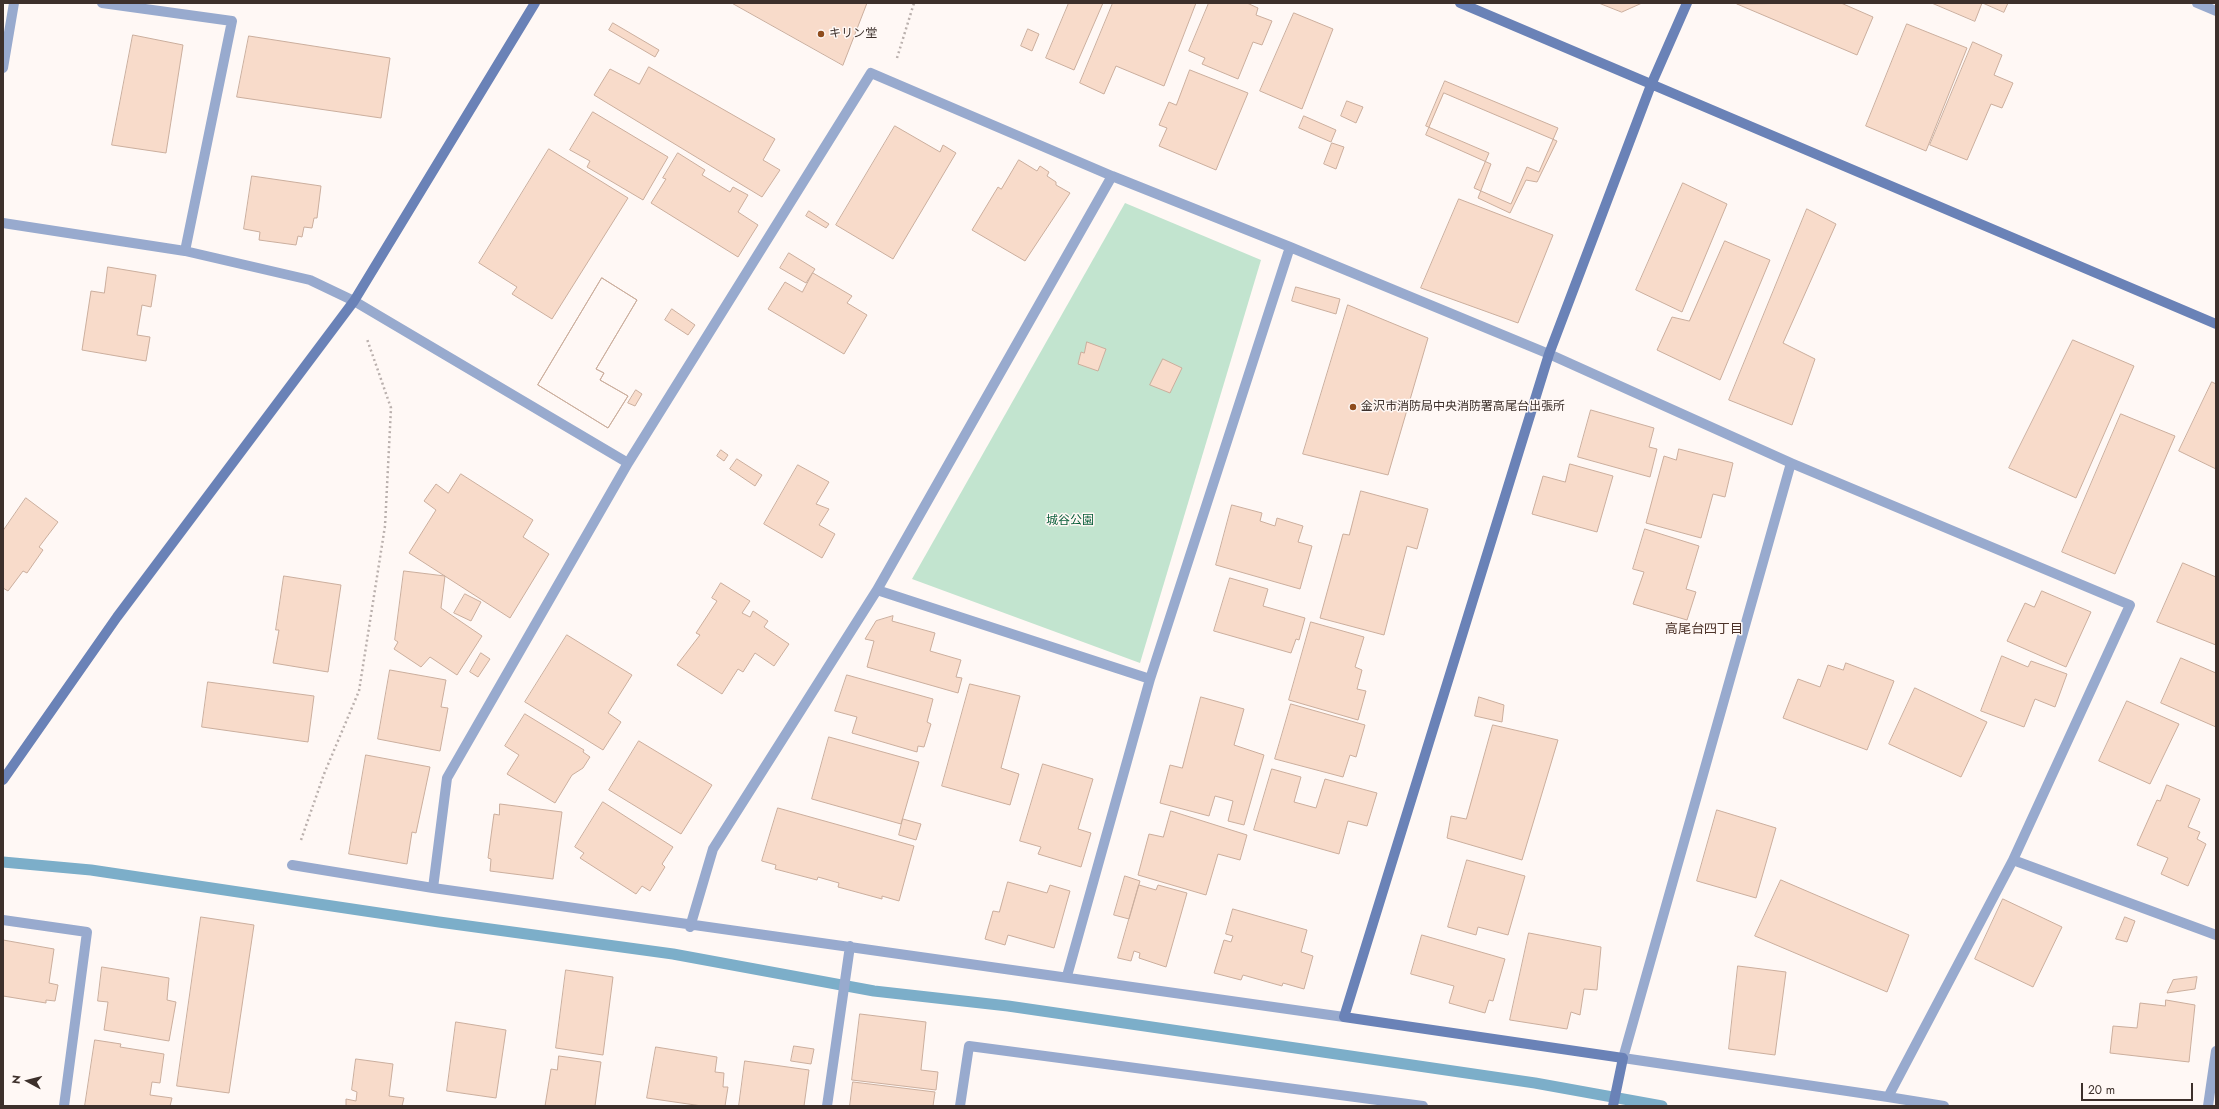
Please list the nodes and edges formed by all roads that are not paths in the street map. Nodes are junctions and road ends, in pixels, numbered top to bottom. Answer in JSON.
{"nodes":[{"id":1,"x":14,"y":3,"type":"edge"},
{"id":2,"x":102,"y":3,"type":"edge"},
{"id":3,"x":535,"y":3,"type":"edge"},
{"id":4,"x":1460,"y":3,"type":"edge"},
{"id":5,"x":1687,"y":3,"type":"edge"},
{"id":6,"x":2197,"y":3,"type":"edge"},
{"id":7,"x":2216,"y":11,"type":"edge"},
{"id":8,"x":3,"y":68,"type":"edge"},
{"id":9,"x":1651,"y":85,"type":"junction"},
{"id":10,"x":1112,"y":176,"type":"junction"},
{"id":11,"x":3,"y":223,"type":"edge"},
{"id":12,"x":1290,"y":247,"type":"junction"},
{"id":13,"x":185,"y":251,"type":"junction"},
{"id":14,"x":354,"y":301,"type":"junction"},
{"id":15,"x":2216,"y":324,"type":"edge"},
{"id":16,"x":1549,"y":354,"type":"junction"},
{"id":17,"x":628,"y":463,"type":"junction"},
{"id":18,"x":1791,"y":463,"type":"junction"},
{"id":19,"x":877,"y":590,"type":"junction"},
{"id":20,"x":1150,"y":679,"type":"junction"},
{"id":21,"x":3,"y":780,"type":"edge"},
{"id":22,"x":2013,"y":860,"type":"junction"},
{"id":23,"x":292,"y":866,"type":"road end"},
{"id":24,"x":433,"y":888,"type":"junction"},
{"id":25,"x":3,"y":920,"type":"edge"},
{"id":26,"x":690,"y":927,"type":"junction"},
{"id":27,"x":2216,"y":935,"type":"edge"},
{"id":28,"x":850,"y":946,"type":"junction"},
{"id":29,"x":1067,"y":976,"type":"junction"},
{"id":30,"x":1344,"y":1017,"type":"junction"},
{"id":31,"x":2216,"y":1051,"type":"edge"},
{"id":32,"x":1624,"y":1058,"type":"junction"},
{"id":33,"x":1888,"y":1097,"type":"junction"},
{"id":34,"x":64,"y":1106,"type":"edge"},
{"id":35,"x":826,"y":1106,"type":"edge"},
{"id":36,"x":960,"y":1106,"type":"edge"},
{"id":37,"x":1423,"y":1106,"type":"edge"},
{"id":38,"x":1613,"y":1106,"type":"edge"},
{"id":39,"x":1944,"y":1106,"type":"edge"},
{"id":40,"x":2208,"y":1106,"type":"edge"}],
"edges":[{"from":1,"to":8,"type":"street"},
{"from":2,"to":13,"type":"street"},
{"from":3,"to":14,"type":"street"},
{"from":4,"to":9,"type":"street"},
{"from":5,"to":9,"type":"street"},
{"from":6,"to":7,"type":"street"},
{"from":9,"to":15,"type":"street"},
{"from":9,"to":16,"type":"street"},
{"from":10,"to":12,"type":"street"},
{"from":10,"to":17,"type":"street"},
{"from":10,"to":19,"type":"street"},
{"from":11,"to":13,"type":"street"},
{"from":12,"to":16,"type":"street"},
{"from":12,"to":20,"type":"street"},
{"from":13,"to":14,"type":"street"},
{"from":14,"to":17,"type":"street"},
{"from":14,"to":21,"type":"street"},
{"from":16,"to":18,"type":"street"},
{"from":16,"to":30,"type":"street"},
{"from":17,"to":24,"type":"street"},
{"from":18,"to":22,"type":"street"},
{"from":18,"to":32,"type":"street"},
{"from":19,"to":20,"type":"street"},
{"from":19,"to":26,"type":"street"},
{"from":20,"to":29,"type":"street"},
{"from":22,"to":27,"type":"street"},
{"from":22,"to":33,"type":"street"},
{"from":23,"to":24,"type":"street"},
{"from":24,"to":26,"type":"street"},
{"from":25,"to":34,"type":"street"},
{"from":26,"to":28,"type":"street"},
{"from":28,"to":29,"type":"street"},
{"from":28,"to":35,"type":"street"},
{"from":29,"to":30,"type":"street"},
{"from":30,"to":32,"type":"street"},
{"from":31,"to":40,"type":"street"},
{"from":32,"to":33,"type":"street"},
{"from":32,"to":38,"type":"street"},
{"from":33,"to":39,"type":"street"},
{"from":36,"to":37,"type":"street"}]}
